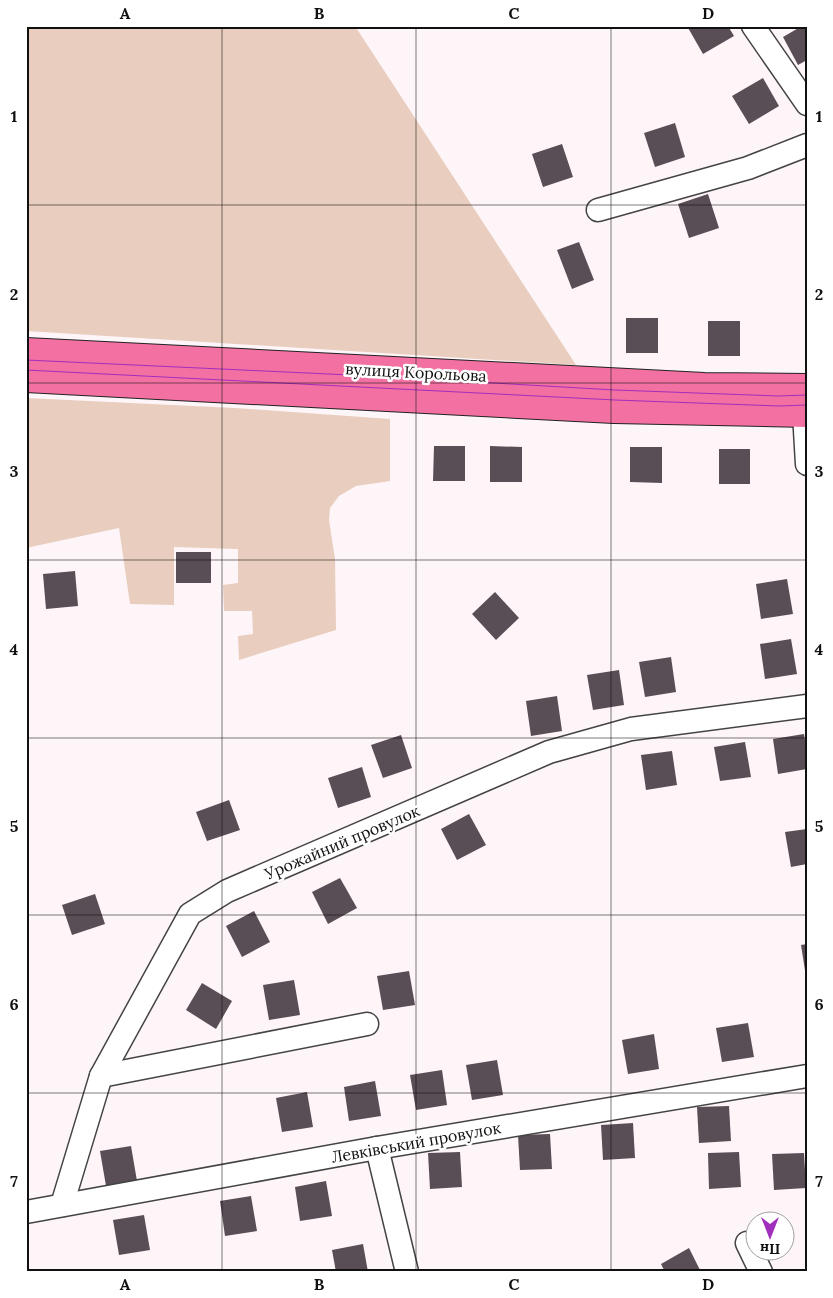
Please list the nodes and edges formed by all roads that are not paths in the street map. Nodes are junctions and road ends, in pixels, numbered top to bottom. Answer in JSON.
{"nodes":[{"id":1,"x":753,"y":26,"type":"edge"},
{"id":2,"x":807,"y":104,"type":"edge"},
{"id":3,"x":807,"y":145,"type":"edge"},
{"id":4,"x":598,"y":210,"type":"dead end"},
{"id":5,"x":26,"y":352,"type":"edge"},
{"id":6,"x":26,"y":378,"type":"edge"},
{"id":7,"x":806,"y":405,"type":"edge"},
{"id":8,"x":807,"y":464,"type":"edge"},
{"id":9,"x":807,"y":706,"type":"edge"},
{"id":10,"x":367,"y":1024,"type":"dead end"},
{"id":11,"x":101,"y":1076,"type":"junction"},
{"id":12,"x":807,"y":1076,"type":"edge"},
{"id":13,"x":378,"y":1148,"type":"junction"},
{"id":14,"x":62,"y":1205,"type":"junction"},
{"id":15,"x":26,"y":1212,"type":"edge"},
{"id":16,"x":755,"y":1260,"type":"edge"},
{"id":17,"x":407,"y":1272,"type":"edge"},
{"id":18,"x":761,"y":1272,"type":"edge"}],
"edges":[{"from":1,"to":2,"type":"street"},
{"from":3,"to":4,"type":"street"},
{"from":5,"to":7,"type":"main road","name":"вулиця Корольова"},
{"from":6,"to":7,"type":"main road","name":"вулиця Корольова"},
{"from":7,"to":8,"type":"street"},
{"from":9,"to":11,"type":"street","name":"Урожайний провулок"},
{"from":10,"to":11,"type":"street"},
{"from":11,"to":14,"type":"street","name":"Урожайний провулок"},
{"from":12,"to":13,"type":"street","name":"Левківський провулок"},
{"from":13,"to":14,"type":"street","name":"Левківський провулок"},
{"from":13,"to":17,"type":"street"},
{"from":14,"to":15,"type":"street","name":"Левківський провулок"},
{"from":16,"to":18,"type":"street"}]}
